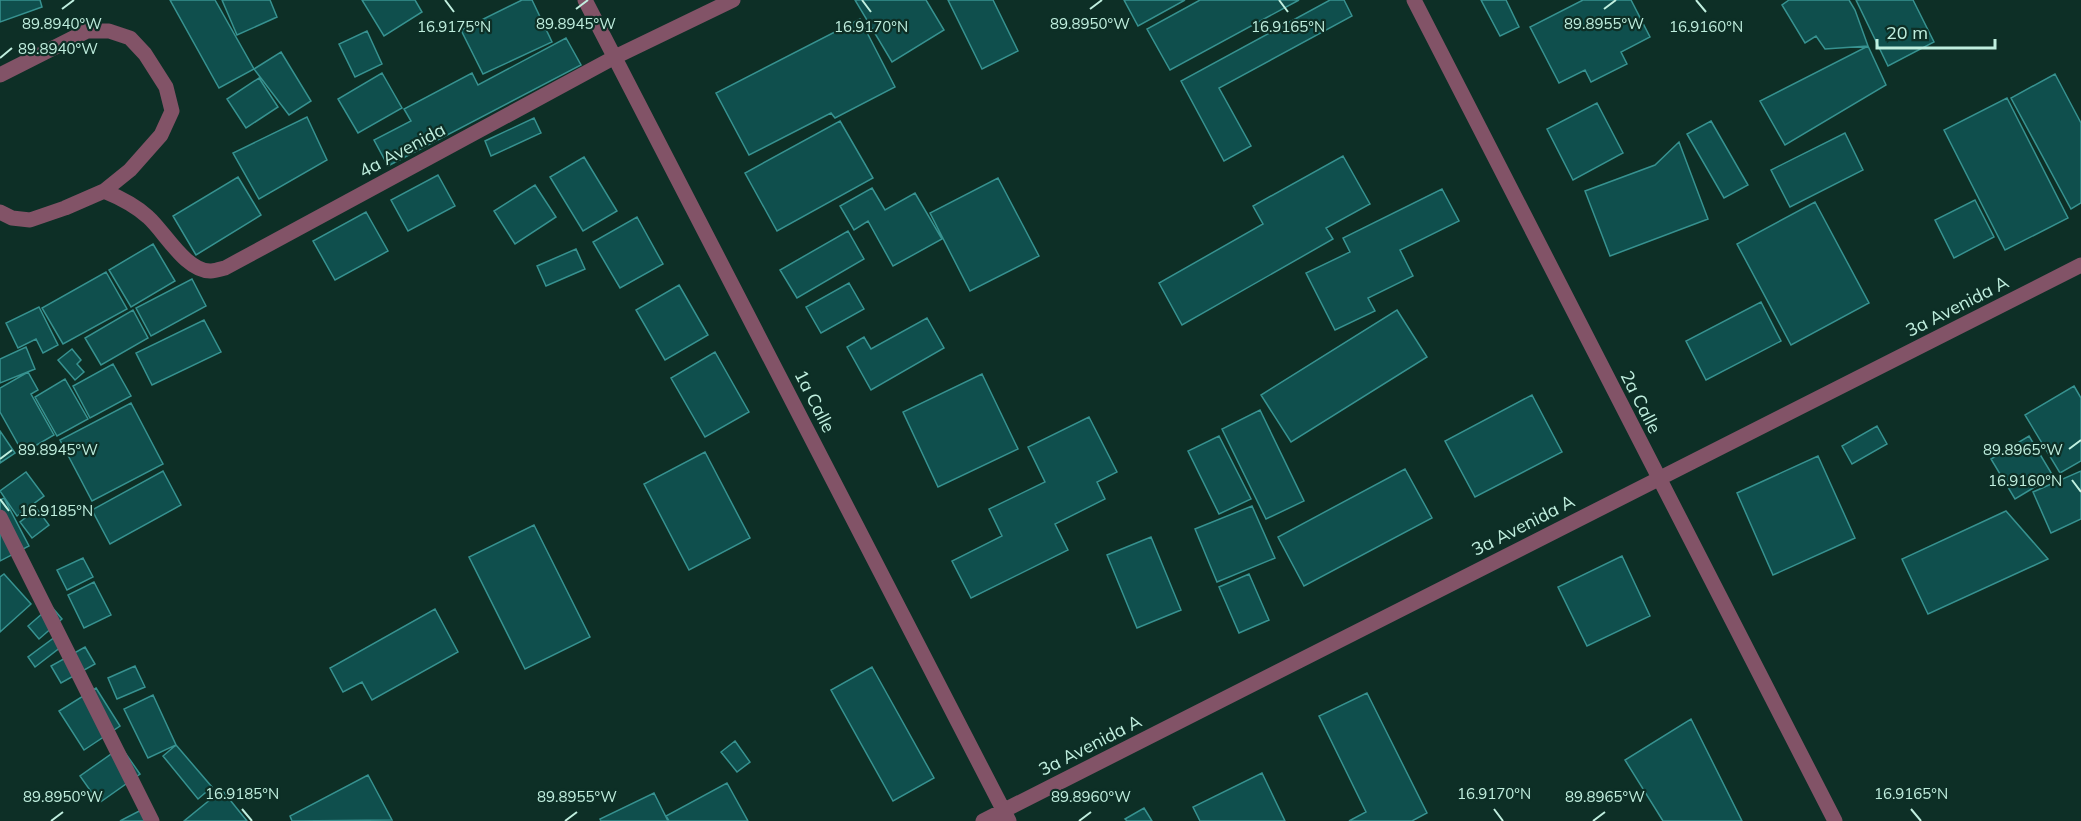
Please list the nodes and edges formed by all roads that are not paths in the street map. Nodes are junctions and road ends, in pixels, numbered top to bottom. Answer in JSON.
{"nodes":[{"id":1,"x":585,"y":0,"type":"edge"},
{"id":2,"x":732,"y":0,"type":"edge"},
{"id":3,"x":1414,"y":0,"type":"edge"},
{"id":4,"x":615,"y":57,"type":"junction"},
{"id":5,"x":0,"y":75,"type":"edge"},
{"id":6,"x":104,"y":191,"type":"junction"},
{"id":7,"x":0,"y":212,"type":"edge"},
{"id":8,"x":2081,"y":265,"type":"edge"},
{"id":9,"x":1658,"y":478,"type":"junction"},
{"id":10,"x":0,"y":517,"type":"edge"},
{"id":11,"x":1006,"y":816,"type":"edge"},
{"id":12,"x":152,"y":821,"type":"edge"},
{"id":13,"x":983,"y":821,"type":"edge"},
{"id":14,"x":1835,"y":821,"type":"edge"}],
"edges":[{"from":1,"to":4,"type":"street","name":"1a Calle"},
{"from":2,"to":4,"type":"street","name":"4a Avenida"},
{"from":3,"to":9,"type":"street","name":"2a Calle"},
{"from":4,"to":6,"type":"street","name":"4a Avenida"},
{"from":4,"to":11,"type":"street","name":"1a Calle"},
{"from":5,"to":6,"type":"street"},
{"from":6,"to":7,"type":"street"},
{"from":8,"to":9,"type":"street","name":"3a Avenida A"},
{"from":9,"to":11,"type":"street","name":"3a Avenida A"},
{"from":9,"to":14,"type":"street","name":"2a Calle"},
{"from":10,"to":12,"type":"street"},
{"from":11,"to":13,"type":"street","name":"3a Avenida A"}]}
